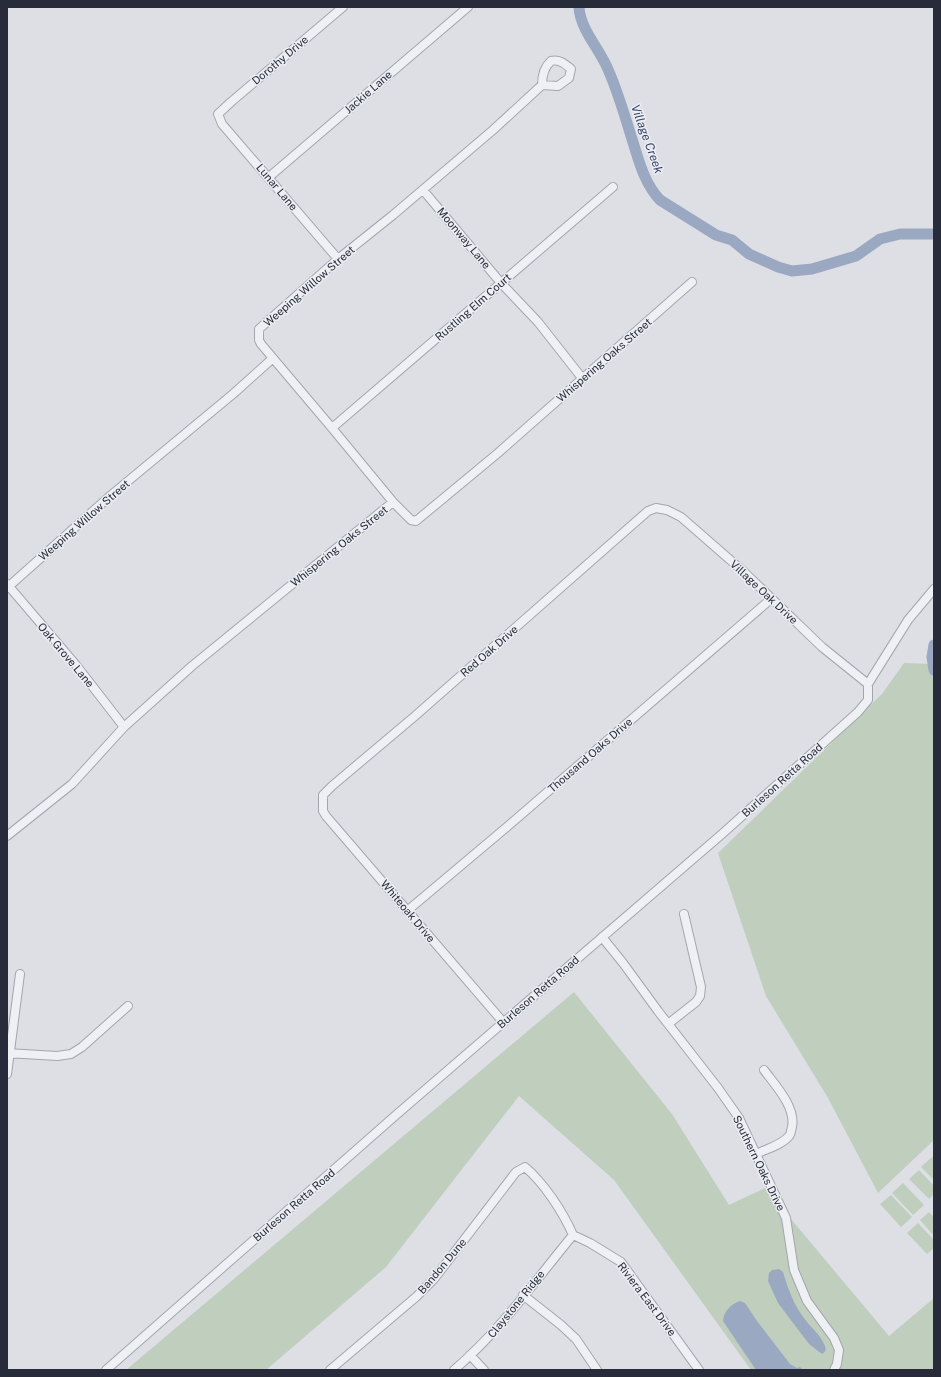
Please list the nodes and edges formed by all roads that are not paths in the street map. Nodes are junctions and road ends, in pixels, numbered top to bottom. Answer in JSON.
{"nodes":[{"id":1,"x":343,"y":7,"type":"edge"},
{"id":2,"x":468,"y":7,"type":"edge"},
{"id":3,"x":542,"y":85,"type":"dead end"},
{"id":4,"x":218,"y":114,"type":"joint"},
{"id":5,"x":269,"y":177,"type":"junction"},
{"id":6,"x":613,"y":187,"type":"dead end"},
{"id":7,"x":423,"y":190,"type":"junction"},
{"id":8,"x":338,"y":259,"type":"junction"},
{"id":9,"x":692,"y":282,"type":"dead end"},
{"id":10,"x":501,"y":283,"type":"junction"},
{"id":11,"x":272,"y":359,"type":"junction"},
{"id":12,"x":582,"y":378,"type":"junction"},
{"id":13,"x":332,"y":428,"type":"junction"},
{"id":14,"x":393,"y":502,"type":"junction"},
{"id":15,"x":656,"y":508,"type":"joint"},
{"id":16,"x":8,"y":586,"type":"edge"},
{"id":17,"x":934,"y":589,"type":"edge"},
{"id":18,"x":771,"y":599,"type":"junction"},
{"id":19,"x":868,"y":684,"type":"junction"},
{"id":20,"x":124,"y":727,"type":"junction"},
{"id":21,"x":323,"y":795,"type":"joint"},
{"id":22,"x":7,"y":836,"type":"edge"},
{"id":23,"x":407,"y":911,"type":"junction"},
{"id":24,"x":684,"y":914,"type":"dead end"},
{"id":25,"x":602,"y":937,"type":"junction"},
{"id":26,"x":20,"y":974,"type":"dead end"},
{"id":27,"x":128,"y":1006,"type":"dead end"},
{"id":28,"x":503,"y":1022,"type":"junction"},
{"id":29,"x":668,"y":1024,"type":"junction"},
{"id":30,"x":8,"y":1053,"type":"edge"},
{"id":31,"x":764,"y":1070,"type":"dead end"},
{"id":32,"x":7,"y":1074,"type":"edge"},
{"id":33,"x":756,"y":1154,"type":"junction"},
{"id":34,"x":573,"y":1235,"type":"junction"},
{"id":35,"x":523,"y":1295,"type":"junction"},
{"id":36,"x":470,"y":1355,"type":"junction"},
{"id":37,"x":106,"y":1370,"type":"edge"},
{"id":38,"x":330,"y":1370,"type":"edge"},
{"id":39,"x":454,"y":1370,"type":"edge"},
{"id":40,"x":484,"y":1370,"type":"edge"},
{"id":41,"x":597,"y":1370,"type":"edge"},
{"id":42,"x":699,"y":1370,"type":"edge"},
{"id":43,"x":834,"y":1370,"type":"edge"}],
"edges":[{"from":1,"to":4,"type":"street","name":"Dorothy Drive"},
{"from":2,"to":5,"type":"street","name":"Jackie Lane"},
{"from":3,"to":7,"type":"street","name":"Weeping Willow Street"},
{"from":4,"to":5,"type":"street","name":"Lunar Lane"},
{"from":5,"to":8,"type":"street","name":"Lunar Lane"},
{"from":6,"to":10,"type":"street","name":"Rustling Elm Court"},
{"from":7,"to":8,"type":"street","name":"Weeping Willow Street"},
{"from":7,"to":10,"type":"street","name":"Moonway Lane"},
{"from":8,"to":11,"type":"street","name":"Weeping Willow Street"},
{"from":9,"to":12,"type":"street","name":"Whispering Oaks Street"},
{"from":10,"to":12,"type":"street","name":"Moonway Lane"},
{"from":10,"to":13,"type":"street","name":"Rustling Elm Court"},
{"from":11,"to":13,"type":"street"},
{"from":11,"to":16,"type":"street","name":"Weeping Willow Street"},
{"from":12,"to":14,"type":"street","name":"Whispering Oaks Street"},
{"from":13,"to":14,"type":"street"},
{"from":14,"to":20,"type":"street","name":"Whispering Oaks Street"},
{"from":15,"to":18,"type":"street","name":"Village Oak Drive"},
{"from":15,"to":21,"type":"street","name":"Red Oak Drive"},
{"from":16,"to":20,"type":"street","name":"Oak Grove Lane"},
{"from":17,"to":19,"type":"street","name":"Burleson Retta Road"},
{"from":18,"to":19,"type":"street","name":"Village Oak Drive"},
{"from":18,"to":23,"type":"street","name":"Thousand Oaks Drive"},
{"from":19,"to":25,"type":"street","name":"Burleson Retta Road"},
{"from":20,"to":22,"type":"street","name":"Whispering Oaks Street"},
{"from":21,"to":23,"type":"street","name":"Whiteoak Drive"},
{"from":23,"to":28,"type":"street","name":"Whiteoak Drive"},
{"from":24,"to":29,"type":"street"},
{"from":25,"to":28,"type":"street","name":"Burleson Retta Road"},
{"from":25,"to":29,"type":"street","name":"Southern Oaks Drive"},
{"from":26,"to":30,"type":"street"},
{"from":27,"to":30,"type":"street"},
{"from":28,"to":37,"type":"street","name":"Burleson Retta Road"},
{"from":29,"to":33,"type":"street","name":"Southern Oaks Drive"},
{"from":30,"to":32,"type":"street"},
{"from":31,"to":33,"type":"street"},
{"from":33,"to":43,"type":"street","name":"Southern Oaks Drive"},
{"from":34,"to":35,"type":"street","name":"Claystone Ridge"},
{"from":34,"to":38,"type":"street","name":"Bandon Dune"},
{"from":34,"to":42,"type":"street","name":"Riviera East Drive"},
{"from":35,"to":36,"type":"street","name":"Claystone Ridge"},
{"from":35,"to":41,"type":"street"},
{"from":36,"to":39,"type":"street","name":"Claystone Ridge"},
{"from":36,"to":40,"type":"street"}]}
